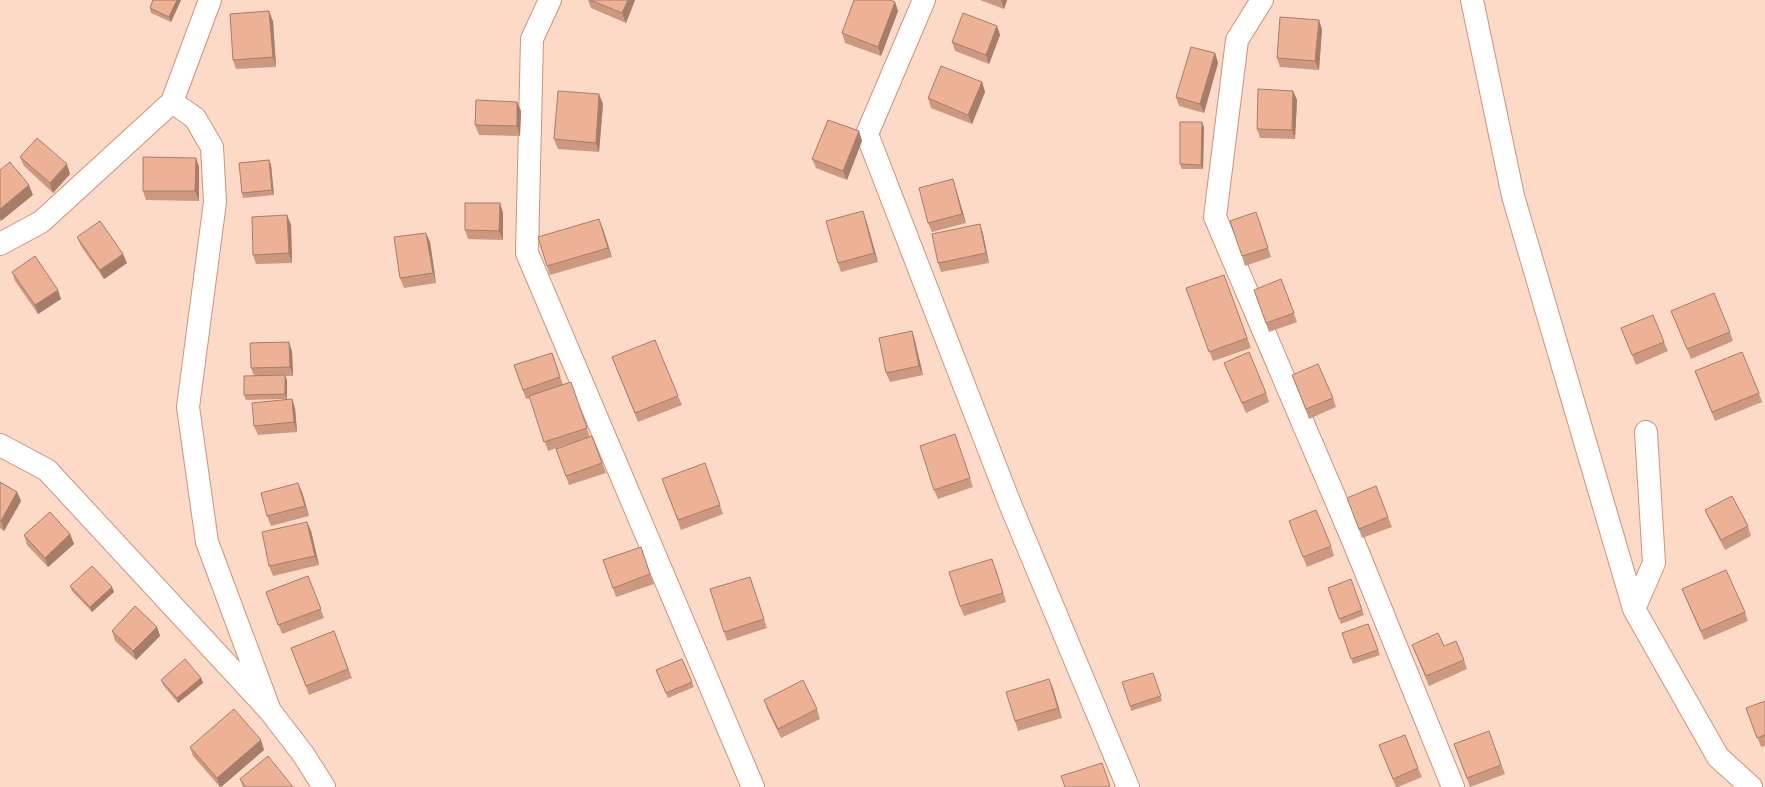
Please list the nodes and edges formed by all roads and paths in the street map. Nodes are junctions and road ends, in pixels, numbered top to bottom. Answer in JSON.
{"nodes":[{"id":1,"x":210,"y":0,"type":"edge"},
{"id":2,"x":550,"y":0,"type":"edge"},
{"id":3,"x":924,"y":0,"type":"edge"},
{"id":4,"x":1262,"y":0,"type":"edge"},
{"id":5,"x":1472,"y":0,"type":"edge"},
{"id":6,"x":172,"y":102,"type":"junction"},
{"id":7,"x":0,"y":244,"type":"edge"},
{"id":8,"x":1646,"y":432,"type":"dead end"},
{"id":9,"x":0,"y":445,"type":"edge"},
{"id":10,"x":1634,"y":608,"type":"junction"},
{"id":11,"x":270,"y":711,"type":"junction"},
{"id":12,"x":324,"y":787,"type":"edge"},
{"id":13,"x":753,"y":787,"type":"edge"},
{"id":14,"x":1128,"y":787,"type":"edge"},
{"id":15,"x":1453,"y":787,"type":"edge"},
{"id":16,"x":1751,"y":787,"type":"edge"}],
"edges":[{"from":1,"to":6,"type":"street"},
{"from":2,"to":13,"type":"street"},
{"from":3,"to":14,"type":"street"},
{"from":4,"to":15,"type":"street"},
{"from":5,"to":10,"type":"street"},
{"from":6,"to":7,"type":"street"},
{"from":6,"to":11,"type":"street"},
{"from":8,"to":10,"type":"street"},
{"from":9,"to":11,"type":"street"},
{"from":10,"to":16,"type":"street"},
{"from":11,"to":12,"type":"street"}]}
